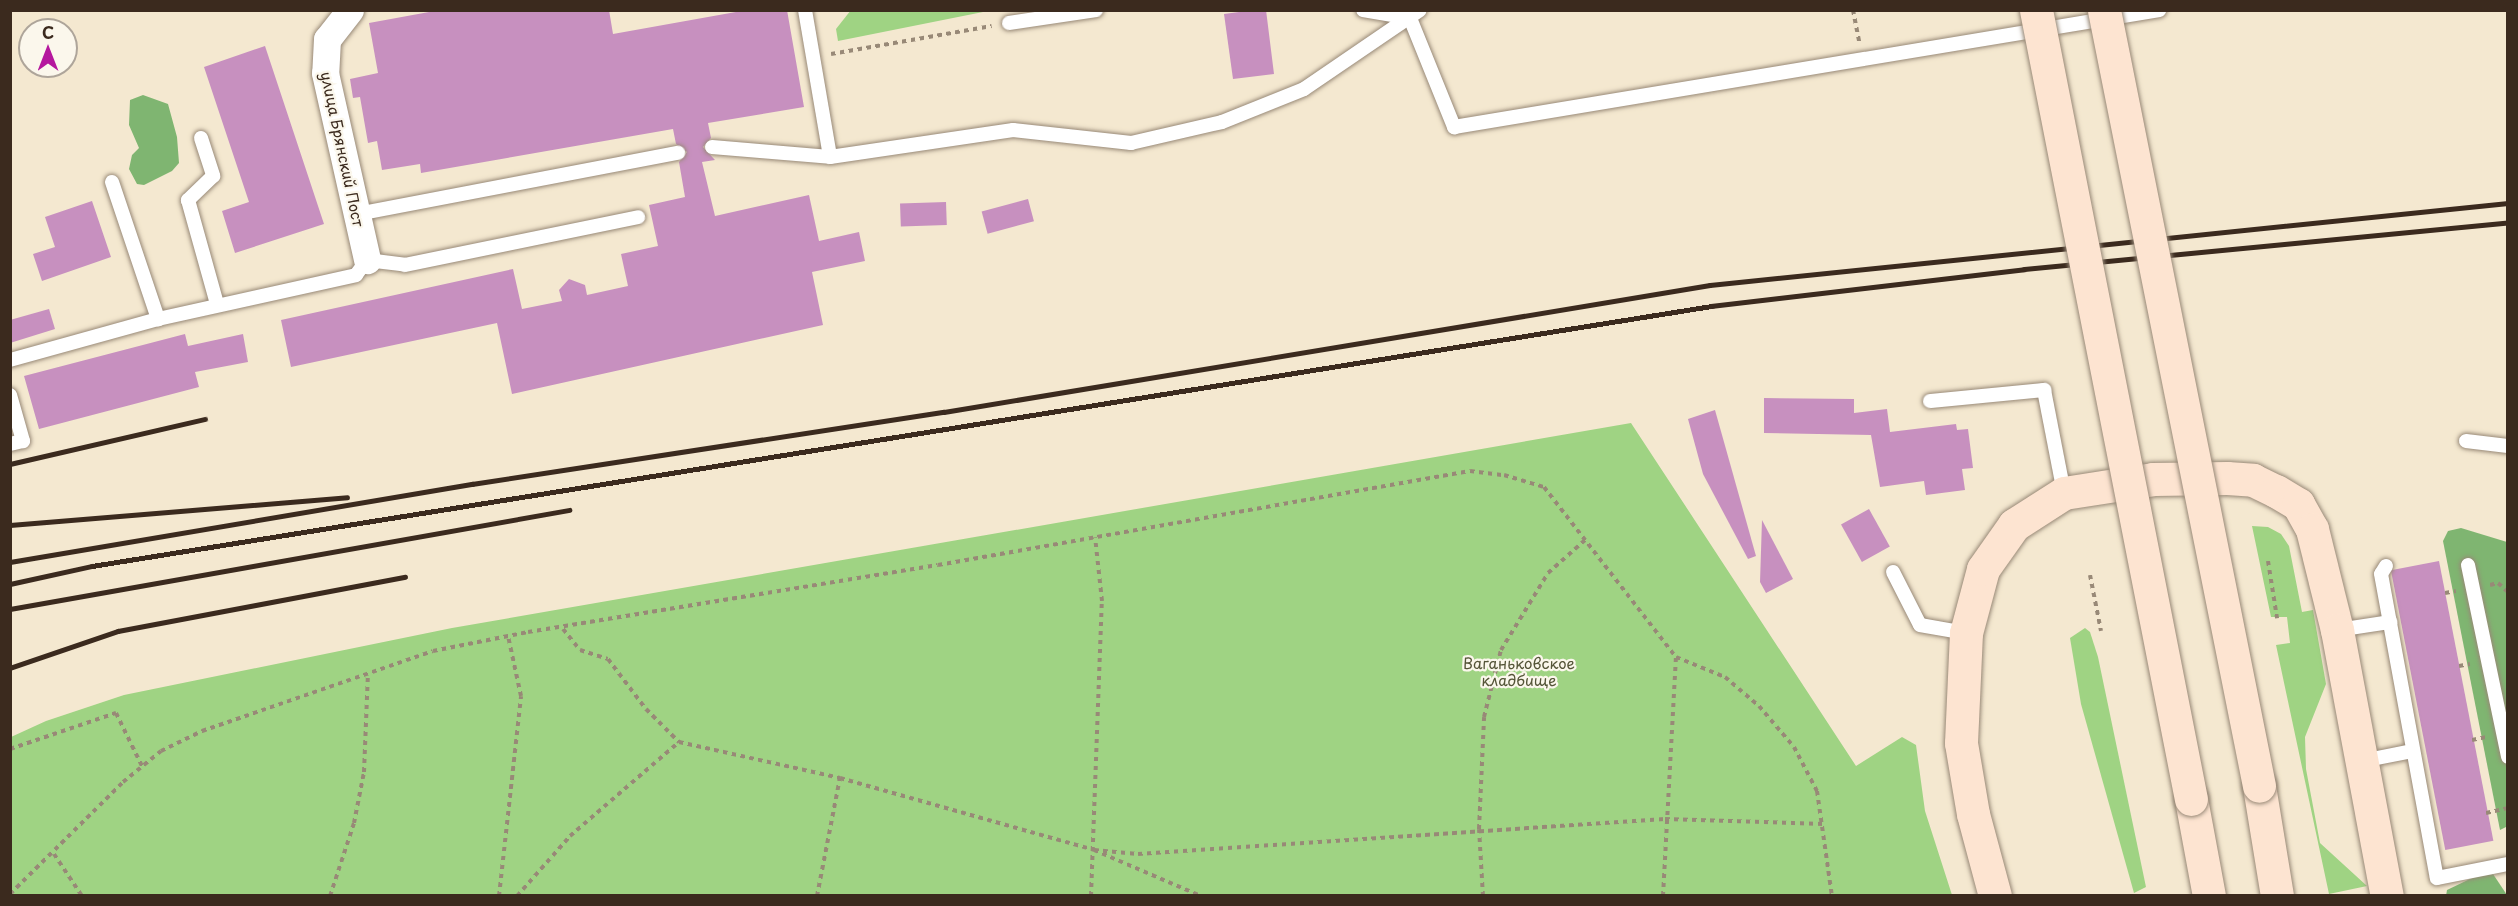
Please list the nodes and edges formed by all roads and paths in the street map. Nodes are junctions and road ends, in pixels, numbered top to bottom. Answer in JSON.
{"nodes":[{"id":1,"x":350,"y":10,"type":"edge"},
{"id":2,"x":805,"y":10,"type":"edge"},
{"id":3,"x":1096,"y":10,"type":"edge"},
{"id":4,"x":1363,"y":10,"type":"edge"},
{"id":5,"x":1853,"y":10,"type":"edge"},
{"id":6,"x":2036,"y":10,"type":"edge"},
{"id":7,"x":2104,"y":10,"type":"edge"},
{"id":8,"x":2159,"y":10,"type":"edge"},
{"id":9,"x":1415,"y":14,"type":"edge"},
{"id":10,"x":1009,"y":22,"type":"joint"},
{"id":11,"x":813,"y":58,"type":"junction"},
{"id":12,"x":1863,"y":59,"type":"junction"},
{"id":13,"x":201,"y":138,"type":"dead end"},
{"id":14,"x":712,"y":147,"type":"dead end"},
{"id":15,"x":678,"y":153,"type":"dead end"},
{"id":16,"x":830,"y":157,"type":"junction"},
{"id":17,"x":112,"y":182,"type":"dead end"},
{"id":18,"x":357,"y":214,"type":"junction"},
{"id":19,"x":638,"y":217,"type":"dead end"},
{"id":20,"x":367,"y":260,"type":"junction"},
{"id":21,"x":217,"y":304,"type":"junction"},
{"id":22,"x":158,"y":319,"type":"junction"},
{"id":23,"x":10,"y":360,"type":"edge"},
{"id":24,"x":10,"y":395,"type":"edge"},
{"id":25,"x":1930,"y":400,"type":"dead end"},
{"id":26,"x":2466,"y":441,"type":"dead end"},
{"id":27,"x":10,"y":444,"type":"edge"},
{"id":28,"x":2508,"y":446,"type":"edge"},
{"id":29,"x":2064,"y":493,"type":"junction"},
{"id":30,"x":1095,"y":537,"type":"junction"},
{"id":31,"x":1585,"y":540,"type":"junction"},
{"id":32,"x":2268,"y":561,"type":"dead end"},
{"id":33,"x":2468,"y":565,"type":"dead end"},
{"id":34,"x":2386,"y":566,"type":"dead end"},
{"id":35,"x":1893,"y":572,"type":"dead end"},
{"id":36,"x":2090,"y":575,"type":"dead end"},
{"id":37,"x":2277,"y":618,"type":"dead end"},
{"id":38,"x":2390,"y":622,"type":"junction"},
{"id":39,"x":563,"y":628,"type":"junction"},
{"id":40,"x":2337,"y":630,"type":"junction"},
{"id":41,"x":2100,"y":631,"type":"dead end"},
{"id":42,"x":1966,"y":633,"type":"junction"},
{"id":43,"x":508,"y":636,"type":"junction"},
{"id":44,"x":1676,"y":657,"type":"junction"},
{"id":45,"x":368,"y":672,"type":"junction"},
{"id":46,"x":679,"y":742,"type":"junction"},
{"id":47,"x":10,"y":749,"type":"edge"},
{"id":48,"x":2413,"y":751,"type":"junction"},
{"id":49,"x":2508,"y":757,"type":"edge"},
{"id":50,"x":2361,"y":761,"type":"junction"},
{"id":51,"x":142,"y":766,"type":"junction"},
{"id":52,"x":840,"y":778,"type":"junction"},
{"id":53,"x":2191,"y":799,"type":"junction"},
{"id":54,"x":2508,"y":808,"type":"edge"},
{"id":55,"x":2486,"y":813,"type":"dead end"},
{"id":56,"x":1665,"y":819,"type":"junction"},
{"id":57,"x":1823,"y":824,"type":"junction"},
{"id":58,"x":1479,"y":829,"type":"junction"},
{"id":59,"x":1982,"y":846,"type":"junction"},
{"id":60,"x":1094,"y":850,"type":"junction"},
{"id":61,"x":54,"y":854,"type":"junction"},
{"id":62,"x":2508,"y":864,"type":"edge"},
{"id":63,"x":10,"y":894,"type":"edge"},
{"id":64,"x":82,"y":896,"type":"edge"},
{"id":65,"x":330,"y":896,"type":"edge"},
{"id":66,"x":499,"y":896,"type":"edge"},
{"id":67,"x":517,"y":896,"type":"edge"},
{"id":68,"x":817,"y":896,"type":"edge"},
{"id":69,"x":1091,"y":896,"type":"edge"},
{"id":70,"x":1201,"y":896,"type":"edge"},
{"id":71,"x":1483,"y":896,"type":"edge"},
{"id":72,"x":1663,"y":896,"type":"edge"},
{"id":73,"x":1832,"y":896,"type":"edge"},
{"id":74,"x":1995,"y":896,"type":"edge"},
{"id":75,"x":2010,"y":896,"type":"edge"},
{"id":76,"x":2184,"y":896,"type":"edge"},
{"id":77,"x":2209,"y":896,"type":"edge"},
{"id":78,"x":2277,"y":896,"type":"edge"},
{"id":79,"x":2387,"y":896,"type":"edge"}],
"edges":[{"from":1,"to":18,"type":"street","name":"улица Брянский Пост"},
{"from":2,"to":11,"type":"lane"},
{"from":3,"to":10,"type":"lane"},
{"from":4,"to":9,"type":"lane"},
{"from":5,"to":12,"type":"path"},
{"from":6,"to":53,"type":"main road","bridge":true},
{"from":7,"to":78,"type":"main road","bridge":true},
{"from":8,"to":12,"type":"lane"},
{"from":9,"to":12,"type":"lane"},
{"from":9,"to":16,"type":"lane"},
{"from":10,"to":11,"type":"path"},
{"from":11,"to":16,"type":"lane"},
{"from":13,"to":21,"type":"lane"},
{"from":14,"to":16,"type":"lane"},
{"from":15,"to":18,"type":"lane"},
{"from":17,"to":22,"type":"lane"},
{"from":18,"to":20,"type":"street","name":"улица Брянский Пост"},
{"from":19,"to":20,"type":"lane"},
{"from":20,"to":21,"type":"lane"},
{"from":21,"to":22,"type":"lane"},
{"from":22,"to":23,"type":"lane"},
{"from":24,"to":27,"type":"lane"},
{"from":25,"to":29,"type":"lane"},
{"from":26,"to":28,"type":"lane"},
{"from":29,"to":40,"type":"main road"},
{"from":29,"to":42,"type":"main road"},
{"from":30,"to":31,"type":"path"},
{"from":30,"to":39,"type":"path"},
{"from":30,"to":60,"type":"path"},
{"from":31,"to":44,"type":"path"},
{"from":31,"to":58,"type":"path"},
{"from":32,"to":37,"type":"path"},
{"from":33,"to":49,"type":"lane"},
{"from":34,"to":38,"type":"lane"},
{"from":35,"to":42,"type":"lane"},
{"from":36,"to":41,"type":"path"},
{"from":38,"to":40,"type":"lane"},
{"from":38,"to":48,"type":"lane"},
{"from":39,"to":43,"type":"path"},
{"from":39,"to":46,"type":"path"},
{"from":40,"to":50,"type":"main road"},
{"from":42,"to":59,"type":"main road"},
{"from":43,"to":45,"type":"path"},
{"from":43,"to":66,"type":"path"},
{"from":44,"to":56,"type":"path"},
{"from":44,"to":57,"type":"path"},
{"from":45,"to":51,"type":"path"},
{"from":45,"to":65,"type":"path"},
{"from":46,"to":52,"type":"path"},
{"from":46,"to":67,"type":"path"},
{"from":47,"to":51,"type":"path"},
{"from":48,"to":50,"type":"lane"},
{"from":48,"to":62,"type":"lane"},
{"from":50,"to":79,"type":"main road"},
{"from":51,"to":61,"type":"path"},
{"from":52,"to":60,"type":"path"},
{"from":52,"to":68,"type":"path"},
{"from":53,"to":76,"type":"main road"},
{"from":53,"to":77,"type":"main road"},
{"from":54,"to":55,"type":"path"},
{"from":56,"to":57,"type":"path"},
{"from":56,"to":58,"type":"path"},
{"from":56,"to":72,"type":"path"},
{"from":57,"to":73,"type":"path"},
{"from":58,"to":60,"type":"path"},
{"from":58,"to":71,"type":"path"},
{"from":59,"to":74,"type":"main road"},
{"from":59,"to":75,"type":"main road"},
{"from":60,"to":69,"type":"path"},
{"from":60,"to":70,"type":"path"},
{"from":61,"to":63,"type":"path"},
{"from":61,"to":64,"type":"path"}]}
